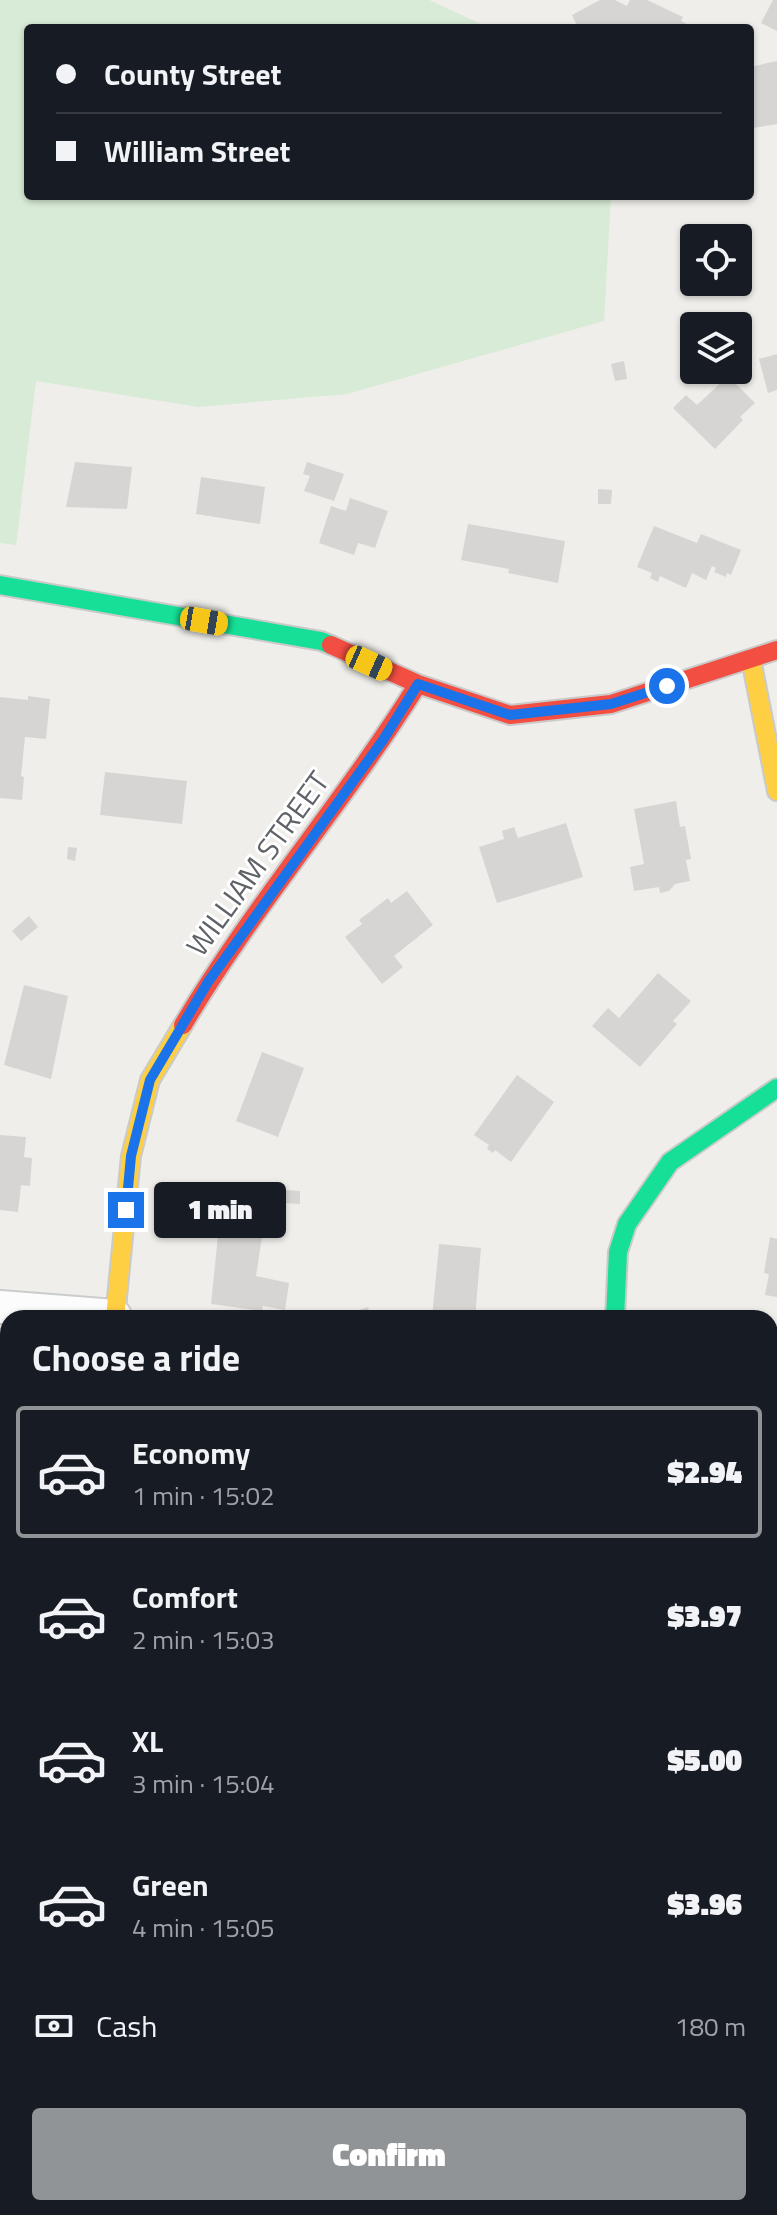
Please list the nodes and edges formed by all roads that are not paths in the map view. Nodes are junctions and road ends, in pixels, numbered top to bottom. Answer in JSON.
{"nodes":[{"id":1,"x":0,"y":585,"type":"edge"},
{"id":2,"x":777,"y":650,"type":"edge"},
{"id":3,"x":751,"y":659,"type":"junction"},
{"id":4,"x":418,"y":684,"type":"junction"},
{"id":5,"x":777,"y":791,"type":"edge"},
{"id":6,"x":777,"y":1088,"type":"edge"},
{"id":7,"x":0,"y":1307,"type":"edge"},
{"id":8,"x":34,"y":1310,"type":"edge"},
{"id":9,"x":116,"y":1310,"type":"edge"},
{"id":10,"x":615,"y":1310,"type":"edge"}],
"edges":[{"from":1,"to":4,"type":"street"},
{"from":2,"to":3,"type":"street"},
{"from":3,"to":4,"type":"street"},
{"from":3,"to":5,"type":"street"},
{"from":4,"to":9,"type":"street","name":"WILLIAM STREET"},
{"from":6,"to":10,"type":"street"},
{"from":7,"to":8,"type":"street"}]}
